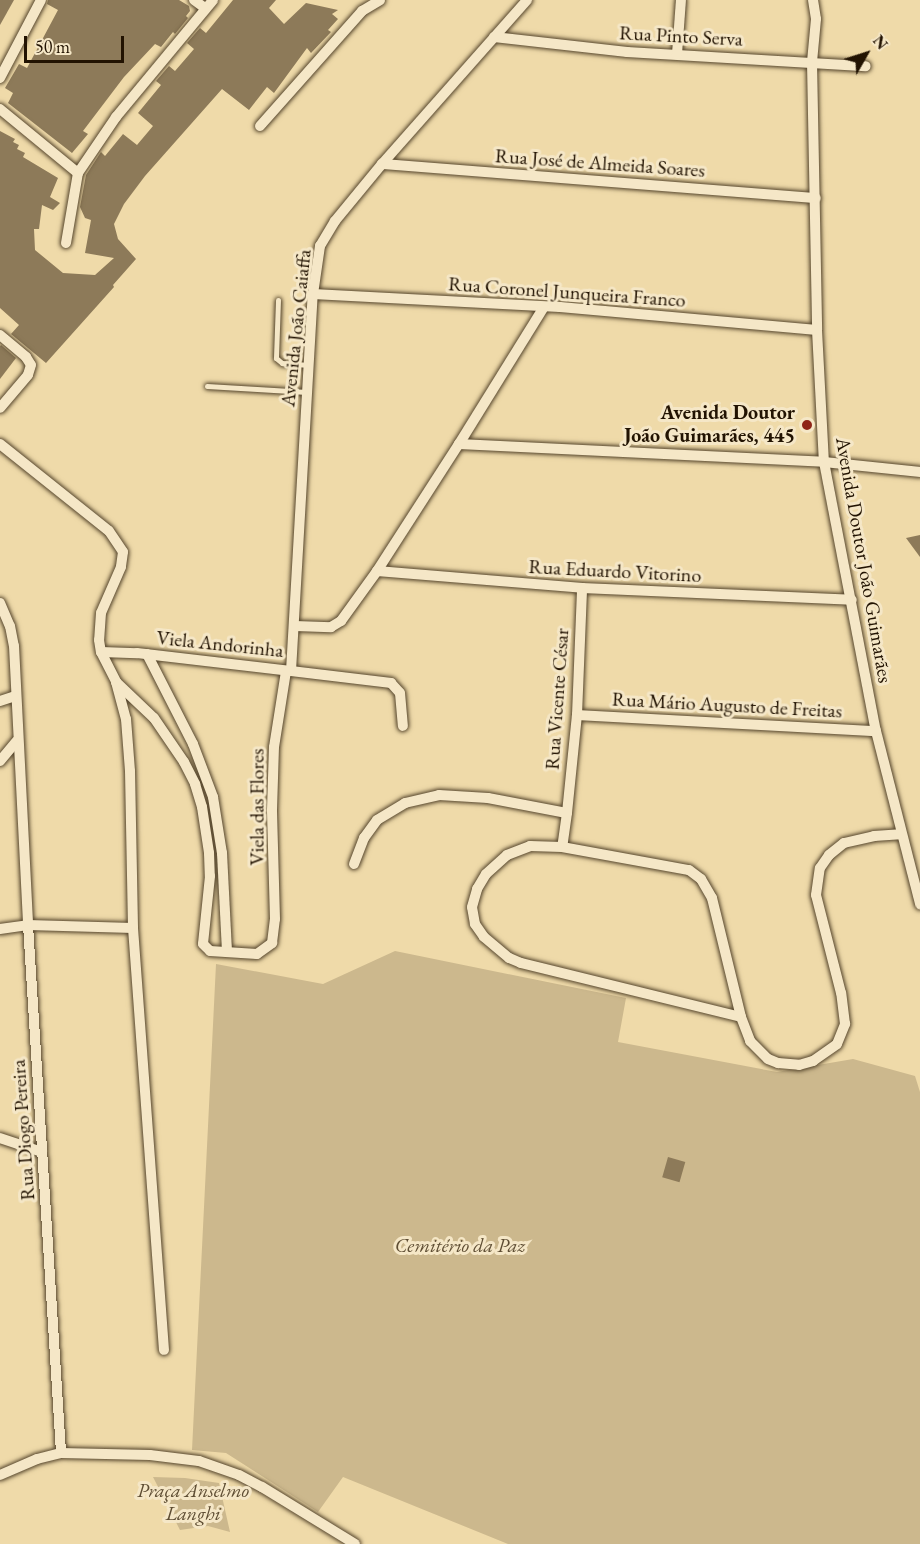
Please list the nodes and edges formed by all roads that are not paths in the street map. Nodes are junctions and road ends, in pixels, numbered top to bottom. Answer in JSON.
{"nodes":[{"id":1,"x":41,"y":0,"type":"edge"},
{"id":2,"x":194,"y":0,"type":"edge"},
{"id":3,"x":380,"y":0,"type":"edge"},
{"id":4,"x":527,"y":0,"type":"edge"},
{"id":5,"x":681,"y":0,"type":"edge"},
{"id":6,"x":813,"y":0,"type":"edge"},
{"id":7,"x":209,"y":4,"type":"edge"},
{"id":8,"x":494,"y":37,"type":"junction"},
{"id":9,"x":677,"y":54,"type":"junction"},
{"id":10,"x":812,"y":62,"type":"junction"},
{"id":11,"x":866,"y":66,"type":"dead end"},
{"id":12,"x":0,"y":78,"type":"edge"},
{"id":13,"x":0,"y":109,"type":"edge"},
{"id":14,"x":260,"y":126,"type":"dead end"},
{"id":15,"x":382,"y":164,"type":"junction"},
{"id":16,"x":78,"y":173,"type":"junction"},
{"id":17,"x":816,"y":198,"type":"junction"},
{"id":18,"x":66,"y":243,"type":"dead end"},
{"id":19,"x":313,"y":294,"type":"junction"},
{"id":20,"x":278,"y":300,"type":"dead end"},
{"id":21,"x":544,"y":307,"type":"junction"},
{"id":22,"x":817,"y":330,"type":"junction"},
{"id":23,"x":0,"y":335,"type":"edge"},
{"id":24,"x":309,"y":365,"type":"junction"},
{"id":25,"x":207,"y":386,"type":"dead end"},
{"id":26,"x":307,"y":392,"type":"junction"},
{"id":27,"x":0,"y":408,"type":"edge"},
{"id":28,"x":0,"y":444,"type":"edge"},
{"id":29,"x":459,"y":444,"type":"junction"},
{"id":30,"x":824,"y":462,"type":"junction"},
{"id":31,"x":920,"y":472,"type":"edge"},
{"id":32,"x":377,"y":571,"type":"junction"},
{"id":33,"x":582,"y":588,"type":"junction"},
{"id":34,"x":852,"y":600,"type":"junction"},
{"id":35,"x":0,"y":603,"type":"edge"},
{"id":36,"x":295,"y":626,"type":"junction"},
{"id":37,"x":101,"y":652,"type":"junction"},
{"id":38,"x":147,"y":654,"type":"junction"},
{"id":39,"x":288,"y":671,"type":"junction"},
{"id":40,"x":116,"y":682,"type":"junction"},
{"id":41,"x":15,"y":696,"type":"junction"},
{"id":42,"x":0,"y":701,"type":"edge"},
{"id":43,"x":577,"y":715,"type":"junction"},
{"id":44,"x":403,"y":726,"type":"dead end"},
{"id":45,"x":876,"y":731,"type":"junction"},
{"id":46,"x":17,"y":741,"type":"junction"},
{"id":47,"x":0,"y":761,"type":"edge"},
{"id":48,"x":567,"y":813,"type":"junction"},
{"id":49,"x":900,"y":834,"type":"junction"},
{"id":50,"x":562,"y":847,"type":"junction"},
{"id":51,"x":354,"y":864,"type":"dead end"},
{"id":52,"x":920,"y":904,"type":"edge"},
{"id":53,"x":28,"y":926,"type":"junction"},
{"id":54,"x":133,"y":928,"type":"junction"},
{"id":55,"x":0,"y":929,"type":"edge"},
{"id":56,"x":226,"y":952,"type":"junction"},
{"id":57,"x":741,"y":1017,"type":"junction"},
{"id":58,"x":0,"y":1138,"type":"edge"},
{"id":59,"x":42,"y":1152,"type":"junction"},
{"id":60,"x":164,"y":1350,"type":"dead end"},
{"id":61,"x":62,"y":1453,"type":"junction"},
{"id":62,"x":0,"y":1475,"type":"edge"},
{"id":63,"x":355,"y":1544,"type":"edge"}],
"edges":[{"from":1,"to":12,"type":"street"},
{"from":2,"to":7,"type":"street"},
{"from":3,"to":14,"type":"street"},
{"from":4,"to":8,"type":"street","name":"Avenida João Caiaffa"},
{"from":5,"to":9,"type":"street"},
{"from":6,"to":10,"type":"street","name":"Avenida Doutor João Guimarães"},
{"from":7,"to":16,"type":"street"},
{"from":8,"to":9,"type":"street","name":"Rua Pinto Serva"},
{"from":8,"to":15,"type":"street","name":"Avenida João Caiaffa"},
{"from":9,"to":10,"type":"street","name":"Rua Pinto Serva"},
{"from":10,"to":11,"type":"street","name":"Rua Pinto Serva"},
{"from":10,"to":17,"type":"street","name":"Avenida Doutor João Guimarães"},
{"from":13,"to":16,"type":"street"},
{"from":15,"to":17,"type":"street","name":"Rua José de Almeida Soares"},
{"from":15,"to":19,"type":"street","name":"Avenida João Caiaffa"},
{"from":16,"to":18,"type":"street"},
{"from":17,"to":22,"type":"street","name":"Avenida Doutor João Guimarães"},
{"from":19,"to":21,"type":"street","name":"Rua Coronel Junqueira Franco"},
{"from":19,"to":24,"type":"street","name":"Avenida João Caiaffa"},
{"from":20,"to":24,"type":"lane"},
{"from":21,"to":22,"type":"street","name":"Rua Coronel Junqueira Franco"},
{"from":21,"to":29,"type":"street"},
{"from":22,"to":30,"type":"street","name":"Avenida Doutor João Guimarães"},
{"from":23,"to":27,"type":"street"},
{"from":24,"to":26,"type":"street","name":"Avenida João Caiaffa"},
{"from":25,"to":26,"type":"lane"},
{"from":26,"to":36,"type":"street","name":"Avenida João Caiaffa"},
{"from":28,"to":37,"type":"street"},
{"from":29,"to":30,"type":"street"},
{"from":29,"to":32,"type":"street"},
{"from":30,"to":31,"type":"street"},
{"from":30,"to":34,"type":"street","name":"Avenida Doutor João Guimarães"},
{"from":32,"to":33,"type":"street","name":"Rua Eduardo Vitorino"},
{"from":32,"to":36,"type":"street"},
{"from":33,"to":34,"type":"street","name":"Rua Eduardo Vitorino"},
{"from":33,"to":43,"type":"street","name":"Rua Vicente César"},
{"from":34,"to":45,"type":"street","name":"Avenida Doutor João Guimarães"},
{"from":35,"to":41,"type":"street","name":"Rua Diogo Pereira"},
{"from":36,"to":39,"type":"street","name":"Viela Andorinha"},
{"from":37,"to":38,"type":"street","name":"Viela Andorinha"},
{"from":37,"to":40,"type":"street"},
{"from":38,"to":39,"type":"street","name":"Viela Andorinha"},
{"from":38,"to":56,"type":"street"},
{"from":39,"to":44,"type":"street"},
{"from":39,"to":56,"type":"street","name":"Viela das Flores"},
{"from":40,"to":54,"type":"street"},
{"from":40,"to":56,"type":"street"},
{"from":41,"to":42,"type":"street"},
{"from":41,"to":46,"type":"street","name":"Rua Diogo Pereira"},
{"from":43,"to":45,"type":"street","name":"Rua Mário Augusto de Freitas"},
{"from":43,"to":48,"type":"street","name":"Rua Vicente César"},
{"from":45,"to":49,"type":"street","name":"Avenida Doutor João Guimarães"},
{"from":46,"to":47,"type":"street"},
{"from":46,"to":53,"type":"street","name":"Rua Diogo Pereira"},
{"from":48,"to":50,"type":"street","name":"Rua Vicente César"},
{"from":48,"to":51,"type":"street"},
{"from":49,"to":52,"type":"street","name":"Avenida Doutor João Guimarães"},
{"from":49,"to":57,"type":"street"},
{"from":50,"to":57,"type":"street"},
{"from":50,"to":57,"type":"street"},
{"from":53,"to":54,"type":"street"},
{"from":53,"to":55,"type":"street"},
{"from":53,"to":59,"type":"street","name":"Rua Diogo Pereira"},
{"from":54,"to":60,"type":"street"},
{"from":58,"to":59,"type":"street"},
{"from":59,"to":61,"type":"street","name":"Rua Diogo Pereira"},
{"from":61,"to":62,"type":"street"},
{"from":61,"to":63,"type":"street"}]}
